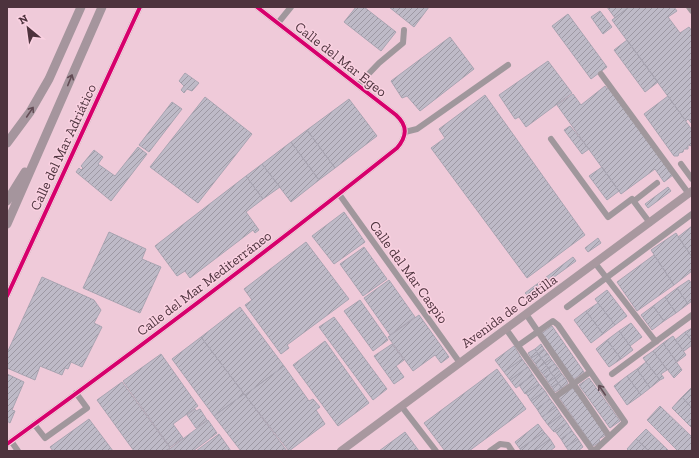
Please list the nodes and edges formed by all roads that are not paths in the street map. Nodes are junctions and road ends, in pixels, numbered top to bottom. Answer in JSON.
{"nodes":[{"id":1,"x":81,"y":7,"type":"edge"},
{"id":2,"x":102,"y":7,"type":"edge"},
{"id":3,"x":140,"y":7,"type":"edge"},
{"id":4,"x":257,"y":7,"type":"edge"},
{"id":5,"x":291,"y":7,"type":"edge"},
{"id":6,"x":689,"y":7,"type":"edge"},
{"id":7,"x":692,"y":12,"type":"edge"},
{"id":8,"x":278,"y":23,"type":"junction"},
{"id":9,"x":404,"y":30,"type":"dead end"},
{"id":10,"x":508,"y":65,"type":"dead end"},
{"id":11,"x":601,"y":74,"type":"dead end"},
{"id":12,"x":358,"y":85,"type":"junction"},
{"id":13,"x":405,"y":132,"type":"junction"},
{"id":14,"x":551,"y":139,"type":"dead end"},
{"id":15,"x":44,"y":142,"type":"junction"},
{"id":16,"x":7,"y":143,"type":"edge"},
{"id":17,"x":681,"y":164,"type":"dead end"},
{"id":18,"x":692,"y":179,"type":"edge"},
{"id":19,"x":657,"y":183,"type":"dead end"},
{"id":20,"x":691,"y":192,"type":"edge"},
{"id":21,"x":339,"y":194,"type":"junction"},
{"id":22,"x":7,"y":201,"type":"edge"},
{"id":23,"x":634,"y":201,"type":"junction"},
{"id":24,"x":692,"y":214,"type":"edge"},
{"id":25,"x":650,"y":222,"type":"junction"},
{"id":26,"x":7,"y":224,"type":"edge"},
{"id":27,"x":595,"y":263,"type":"junction"},
{"id":28,"x":606,"y":278,"type":"junction"},
{"id":29,"x":7,"y":296,"type":"edge"},
{"id":30,"x":567,"y":307,"type":"dead end"},
{"id":31,"x":526,"y":314,"type":"junction"},
{"id":32,"x":692,"y":315,"type":"edge"},
{"id":33,"x":506,"y":329,"type":"junction"},
{"id":34,"x":538,"y":331,"type":"junction"},
{"id":35,"x":656,"y":342,"type":"junction"},
{"id":36,"x":519,"y":345,"type":"junction"},
{"id":37,"x":460,"y":363,"type":"junction"},
{"id":38,"x":590,"y":372,"type":"junction"},
{"id":39,"x":612,"y":374,"type":"dead end"},
{"id":40,"x":573,"y":384,"type":"junction"},
{"id":41,"x":76,"y":393,"type":"junction"},
{"id":42,"x":555,"y":397,"type":"junction"},
{"id":43,"x":402,"y":407,"type":"junction"},
{"id":44,"x":34,"y":424,"type":"junction"},
{"id":45,"x":609,"y":436,"type":"junction"},
{"id":46,"x":9,"y":442,"type":"edge"},
{"id":47,"x":18,"y":451,"type":"edge"},
{"id":48,"x":341,"y":451,"type":"edge"},
{"id":49,"x":436,"y":451,"type":"edge"},
{"id":50,"x":490,"y":451,"type":"edge"},
{"id":51,"x":512,"y":451,"type":"edge"},
{"id":52,"x":594,"y":451,"type":"edge"}],
"edges":[{"from":16,"to":1,"type":"highway","one_way":true},
{"from":15,"to":2,"type":"highway","one_way":true},
{"from":3,"to":29,"type":"street","name":"Calle del Mar Adriático"},
{"from":4,"to":8,"type":"street","name":"Calle del Mar Egeo"},
{"from":5,"to":8,"type":"street"},
{"from":6,"to":7,"type":"street"},
{"from":8,"to":12,"type":"street","name":"Calle del Mar Egeo"},
{"from":9,"to":12,"type":"street"},
{"from":10,"to":13,"type":"street"},
{"from":11,"to":20,"type":"street"},
{"from":12,"to":13,"type":"street","name":"Calle del Mar Egeo"},
{"from":13,"to":21,"type":"street","name":"Calle del Mar Mediterráneo"},
{"from":14,"to":23,"type":"street"},
{"from":15,"to":22,"type":"highway"},
{"from":15,"to":26,"type":"highway"},
{"from":17,"to":18,"type":"street"},
{"from":19,"to":23,"type":"street"},
{"from":20,"to":25,"type":"main road","name":"Avenida de Castilla"},
{"from":21,"to":37,"type":"street","name":"Calle del Mar Caspio"},
{"from":21,"to":41,"type":"street","name":"Calle del Mar Mediterráneo"},
{"from":23,"to":25,"type":"street"},
{"from":24,"to":28,"type":"street"},
{"from":25,"to":27,"type":"main road","name":"Avenida de Castilla"},
{"from":27,"to":28,"type":"street"},
{"from":27,"to":31,"type":"main road","name":"Avenida de Castilla"},
{"from":28,"to":30,"type":"street"},
{"from":28,"to":35,"type":"street"},
{"from":31,"to":33,"type":"main road","name":"Avenida de Castilla"},
{"from":31,"to":34,"type":"street"},
{"from":32,"to":35,"type":"street"},
{"from":33,"to":36,"type":"street"},
{"from":33,"to":37,"type":"main road","name":"Avenida de Castilla"},
{"from":34,"to":36,"type":"street"},
{"from":34,"to":38,"type":"street"},
{"from":34,"to":40,"type":"street"},
{"from":35,"to":39,"type":"street"},
{"from":36,"to":42,"type":"street"},
{"from":37,"to":43,"type":"main road","name":"Avenida de Castilla"},
{"from":38,"to":40,"type":"street"},
{"from":45,"to":38,"type":"street","one_way":true},
{"from":40,"to":42,"type":"street"},
{"from":40,"to":45,"type":"street"},
{"from":41,"to":44,"type":"street","name":"Calle del Mar Mediterráneo"},
{"from":41,"to":44,"type":"street"},
{"from":42,"to":52,"type":"street"},
{"from":43,"to":48,"type":"main road","name":"Avenida de Castilla"},
{"from":43,"to":49,"type":"street"},
{"from":44,"to":46,"type":"street","name":"Calle del Mar Mediterráneo"},
{"from":45,"to":52,"type":"street"},
{"from":46,"to":47,"type":"street"},
{"from":50,"to":51,"type":"street"}]}
